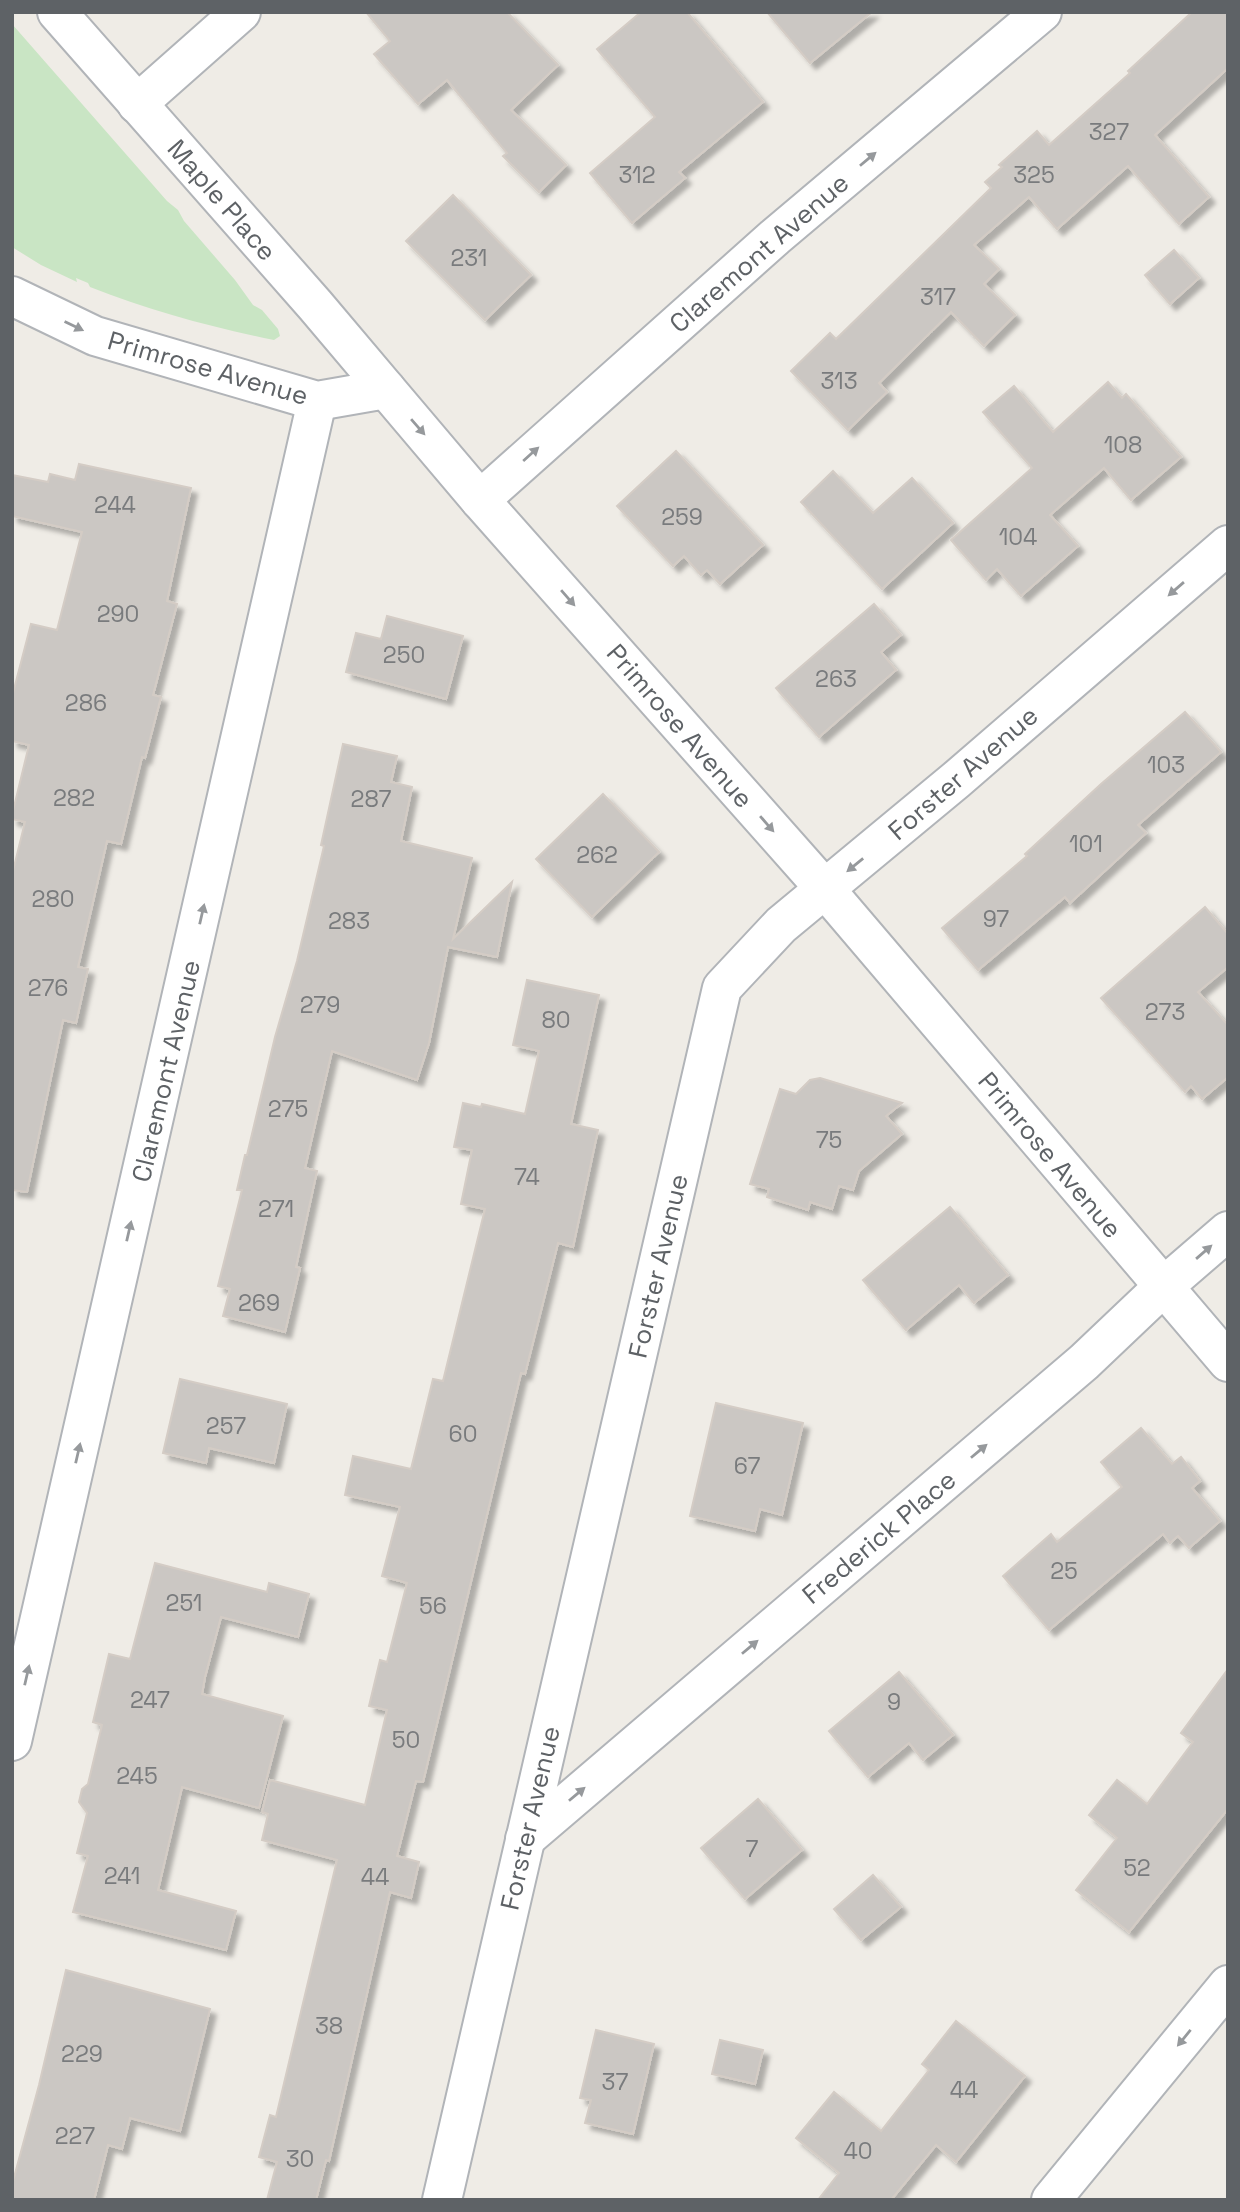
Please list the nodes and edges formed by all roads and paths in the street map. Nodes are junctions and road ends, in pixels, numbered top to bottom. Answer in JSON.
{"nodes":[{"id":1,"x":57,"y":12,"type":"edge"},
{"id":2,"x":241,"y":12,"type":"edge"},
{"id":3,"x":1042,"y":12,"type":"edge"},
{"id":4,"x":137,"y":104,"type":"junction"},
{"id":5,"x":12,"y":296,"type":"edge"},
{"id":6,"x":386,"y":389,"type":"junction"},
{"id":7,"x":317,"y":401,"type":"junction"},
{"id":8,"x":480,"y":500,"type":"junction"},
{"id":9,"x":1228,"y":545,"type":"edge"},
{"id":10,"x":825,"y":889,"type":"junction"},
{"id":11,"x":1228,"y":1231,"type":"edge"},
{"id":12,"x":1163,"y":1287,"type":"junction"},
{"id":13,"x":1228,"y":1362,"type":"edge"},
{"id":14,"x":12,"y":1741,"type":"edge"},
{"id":15,"x":526,"y":1839,"type":"junction"},
{"id":16,"x":1228,"y":1985,"type":"edge"},
{"id":17,"x":442,"y":2200,"type":"edge"},
{"id":18,"x":1051,"y":2200,"type":"edge"}],
"edges":[{"from":1,"to":4,"type":"street","name":"Maple Place"},
{"from":2,"to":4,"type":"street"},
{"from":8,"to":3,"type":"street","name":"Claremont Avenue","one_way":true},
{"from":4,"to":6,"type":"street","name":"Maple Place"},
{"from":5,"to":7,"type":"street","name":"Primrose Avenue","one_way":true},
{"from":6,"to":7,"type":"street","name":"Primrose Avenue"},
{"from":6,"to":8,"type":"street","name":"Primrose Avenue","one_way":true},
{"from":14,"to":7,"type":"street","name":"Claremont Avenue","one_way":true},
{"from":8,"to":10,"type":"street","name":"Primrose Avenue","one_way":true},
{"from":9,"to":10,"type":"street","name":"Forster Avenue","one_way":true},
{"from":10,"to":12,"type":"street","name":"Primrose Avenue"},
{"from":10,"to":15,"type":"street","name":"Forster Avenue"},
{"from":12,"to":11,"type":"street","name":"Frederick Place","one_way":true},
{"from":12,"to":13,"type":"street","name":"Primrose Avenue"},
{"from":15,"to":12,"type":"street","name":"Frederick Place","one_way":true},
{"from":15,"to":17,"type":"street","name":"Forster Avenue"},
{"from":16,"to":18,"type":"street","one_way":true}]}
